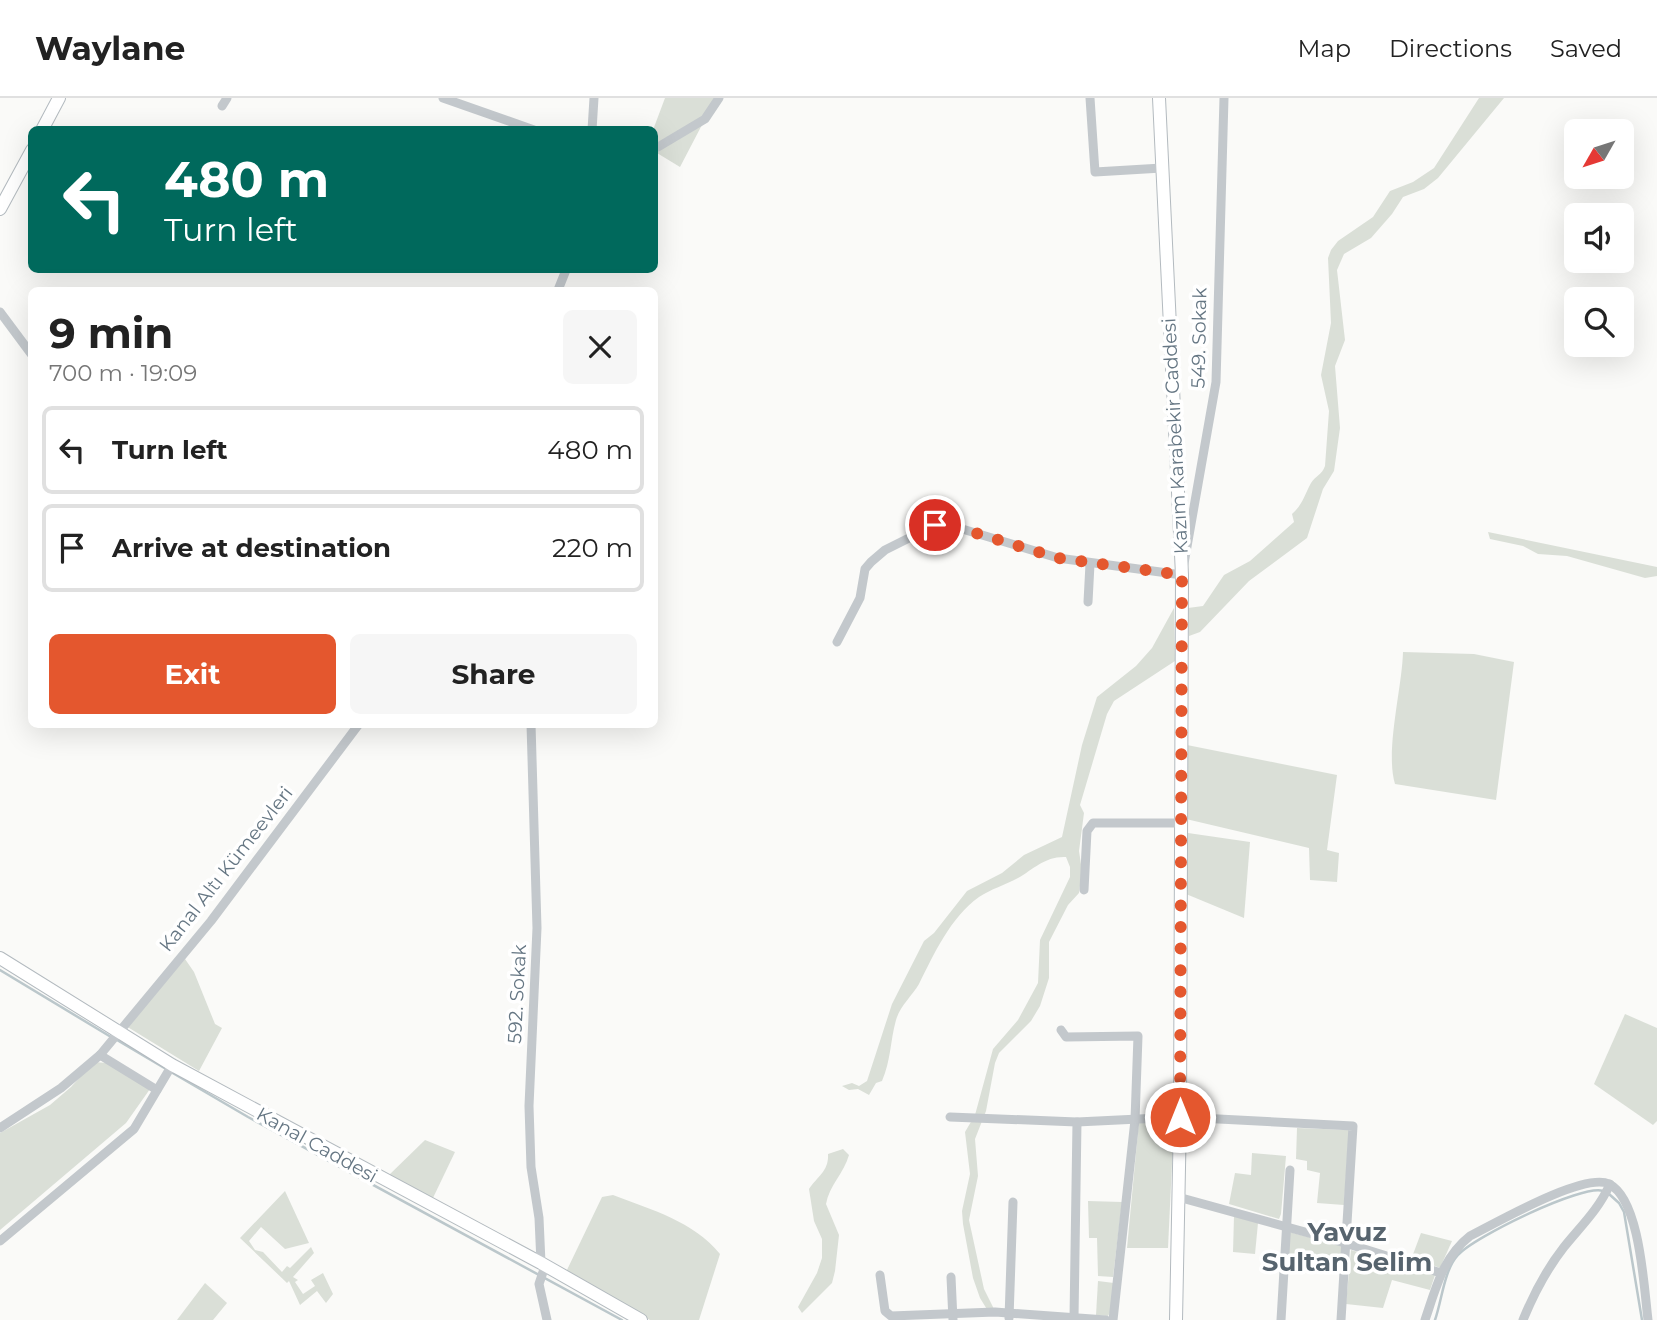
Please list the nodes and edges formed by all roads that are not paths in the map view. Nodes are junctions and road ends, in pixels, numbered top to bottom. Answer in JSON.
{"nodes":[{"id":1,"x":59,"y":98,"type":"edge"},
{"id":2,"x":443,"y":98,"type":"edge"},
{"id":3,"x":594,"y":98,"type":"edge"},
{"id":4,"x":719,"y":98,"type":"edge"},
{"id":5,"x":1090,"y":98,"type":"edge"},
{"id":6,"x":1159,"y":98,"type":"edge"},
{"id":7,"x":1224,"y":98,"type":"edge"},
{"id":8,"x":44,"y":126,"type":"edge"},
{"id":9,"x":523,"y":126,"type":"edge"},
{"id":10,"x":592,"y":126,"type":"edge"},
{"id":11,"x":658,"y":147,"type":"dead end"},
{"id":12,"x":28,"y":157,"type":"edge"},
{"id":13,"x":1162,"y":168,"type":"junction"},
{"id":14,"x":0,"y":209,"type":"edge"},
{"id":15,"x":0,"y":312,"type":"edge"},
{"id":16,"x":28,"y":350,"type":"edge"},
{"id":17,"x":1090,"y":564,"type":"junction"},
{"id":18,"x":1182,"y":575,"type":"junction"},
{"id":19,"x":1088,"y":602,"type":"dead end"},
{"id":20,"x":837,"y":642,"type":"dead end"},
{"id":21,"x":356,"y":728,"type":"edge"},
{"id":22,"x":531,"y":728,"type":"edge"},
{"id":23,"x":1181,"y":824,"type":"junction"},
{"id":24,"x":1084,"y":890,"type":"dead end"},
{"id":25,"x":0,"y":958,"type":"edge"},
{"id":26,"x":1060,"y":1030,"type":"dead end"},
{"id":27,"x":117,"y":1031,"type":"junction"},
{"id":28,"x":100,"y":1055,"type":"junction"},
{"id":29,"x":172,"y":1065,"type":"junction"},
{"id":30,"x":158,"y":1089,"type":"junction"},
{"id":31,"x":950,"y":1117,"type":"dead end"},
{"id":32,"x":1180,"y":1117,"type":"junction"},
{"id":33,"x":1135,"y":1119,"type":"junction"},
{"id":34,"x":1077,"y":1122,"type":"junction"},
{"id":35,"x":0,"y":1128,"type":"edge"},
{"id":36,"x":1290,"y":1170,"type":"dead end"},
{"id":37,"x":1609,"y":1186,"type":"junction"},
{"id":38,"x":1178,"y":1197,"type":"junction"},
{"id":39,"x":1013,"y":1202,"type":"dead end"},
{"id":40,"x":1285,"y":1226,"type":"junction"},
{"id":41,"x":0,"y":1241,"type":"edge"},
{"id":42,"x":1345,"y":1242,"type":"junction"},
{"id":43,"x":543,"y":1270,"type":"junction"},
{"id":44,"x":1441,"y":1273,"type":"junction"},
{"id":45,"x":880,"y":1275,"type":"dead end"},
{"id":46,"x":951,"y":1277,"type":"dead end"},
{"id":47,"x":953,"y":1318,"type":"edge"},
{"id":48,"x":1009,"y":1318,"type":"edge"},
{"id":49,"x":1074,"y":1318,"type":"junction"},
{"id":50,"x":547,"y":1320,"type":"edge"},
{"id":51,"x":641,"y":1320,"type":"edge"},
{"id":52,"x":1106,"y":1320,"type":"edge"},
{"id":53,"x":1113,"y":1320,"type":"edge"},
{"id":54,"x":1176,"y":1320,"type":"edge"},
{"id":55,"x":1281,"y":1320,"type":"edge"},
{"id":56,"x":1341,"y":1320,"type":"edge"},
{"id":57,"x":1425,"y":1320,"type":"edge"},
{"id":58,"x":1523,"y":1320,"type":"edge"},
{"id":59,"x":1648,"y":1320,"type":"edge"}],
"edges":[{"from":1,"to":8,"type":"street"},
{"from":2,"to":9,"type":"street"},
{"from":3,"to":10,"type":"street"},
{"from":4,"to":11,"type":"street"},
{"from":5,"to":13,"type":"street"},
{"from":6,"to":13,"type":"street","name":"Kazım Karabekir Caddesi"},
{"from":7,"to":18,"type":"street","name":"549. Sokak"},
{"from":12,"to":14,"type":"street"},
{"from":13,"to":18,"type":"street","name":"Kazım Karabekir Caddesi"},
{"from":15,"to":16,"type":"street"},
{"from":17,"to":18,"type":"street"},
{"from":17,"to":19,"type":"street"},
{"from":17,"to":20,"type":"street"},
{"from":18,"to":23,"type":"street","name":"Kazım Karabekir Caddesi"},
{"from":21,"to":27,"type":"street","name":"Kanal Altı Kümeevleri"},
{"from":22,"to":43,"type":"street","name":"592. Sokak"},
{"from":23,"to":24,"type":"street"},
{"from":23,"to":32,"type":"street","name":"Kazım Karabekir Caddesi"},
{"from":25,"to":27,"type":"street","name":"Kanal Caddesi"},
{"from":26,"to":33,"type":"street"},
{"from":27,"to":28,"type":"street","name":"Kanal Altı Kümeevleri"},
{"from":27,"to":29,"type":"street","name":"Kanal Caddesi"},
{"from":28,"to":30,"type":"street"},
{"from":28,"to":35,"type":"street","name":"Kanal Altı Kümeevleri"},
{"from":29,"to":30,"type":"street"},
{"from":29,"to":43,"type":"street","name":"Kanal Caddesi"},
{"from":30,"to":41,"type":"street"},
{"from":31,"to":34,"type":"street"},
{"from":32,"to":33,"type":"street"},
{"from":32,"to":38,"type":"street","name":"Kazım Karabekir Caddesi"},
{"from":32,"to":42,"type":"street"},
{"from":33,"to":34,"type":"street"},
{"from":33,"to":53,"type":"street"},
{"from":34,"to":49,"type":"street"},
{"from":36,"to":40,"type":"street"},
{"from":37,"to":44,"type":"street"},
{"from":37,"to":58,"type":"street"},
{"from":37,"to":59,"type":"street"},
{"from":38,"to":40,"type":"street"},
{"from":38,"to":54,"type":"street","name":"Kazım Karabekir Caddesi"},
{"from":39,"to":48,"type":"street"},
{"from":40,"to":42,"type":"street"},
{"from":40,"to":55,"type":"street"},
{"from":42,"to":44,"type":"street"},
{"from":42,"to":56,"type":"street"},
{"from":43,"to":50,"type":"street","name":"592. Sokak"},
{"from":43,"to":51,"type":"street","name":"Kanal Caddesi"},
{"from":44,"to":57,"type":"street"},
{"from":45,"to":47,"type":"street"},
{"from":46,"to":47,"type":"street"},
{"from":47,"to":48,"type":"street"},
{"from":48,"to":49,"type":"street"},
{"from":49,"to":52,"type":"street"}]}
